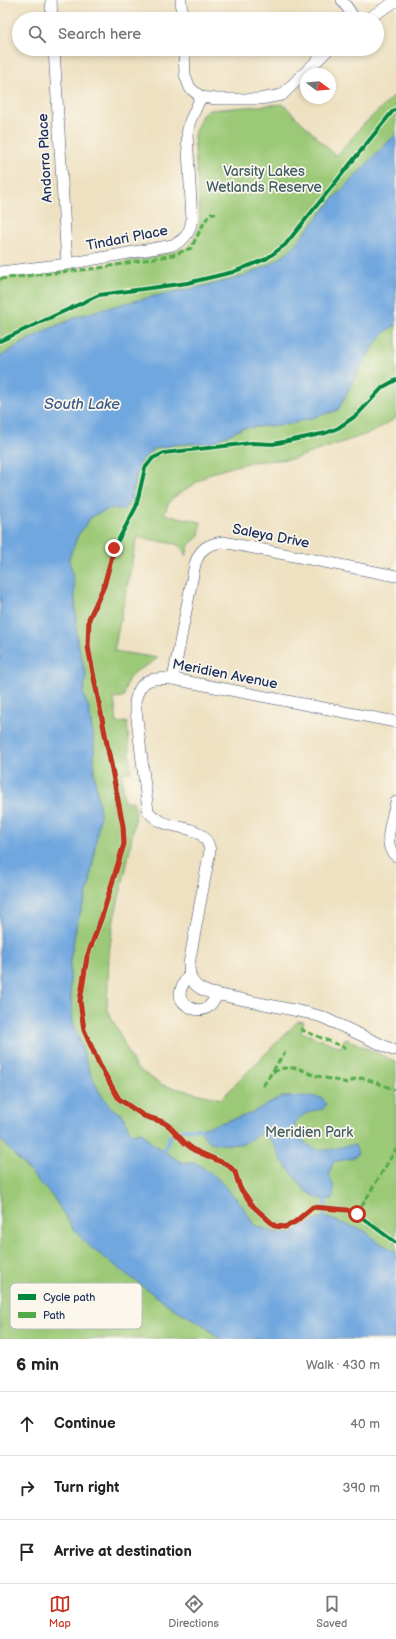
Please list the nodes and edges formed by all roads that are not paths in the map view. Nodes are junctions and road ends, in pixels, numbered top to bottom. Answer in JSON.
{"nodes":[{"id":1,"x":50,"y":0,"type":"edge"},
{"id":2,"x":181,"y":0,"type":"edge"},
{"id":3,"x":342,"y":0,"type":"edge"},
{"id":4,"x":396,"y":1,"type":"edge"},
{"id":5,"x":51,"y":12,"type":"edge"},
{"id":6,"x":182,"y":12,"type":"edge"},
{"id":7,"x":350,"y":12,"type":"edge"},
{"id":8,"x":378,"y":12,"type":"edge"},
{"id":9,"x":54,"y":56,"type":"edge"},
{"id":10,"x":184,"y":56,"type":"edge"},
{"id":11,"x":322,"y":56,"type":"edge"},
{"id":12,"x":201,"y":97,"type":"junction"},
{"id":13,"x":68,"y":264,"type":"junction"},
{"id":14,"x":0,"y":272,"type":"edge"},
{"id":15,"x":396,"y":576,"type":"edge"},
{"id":16,"x":173,"y":679,"type":"junction"},
{"id":17,"x":396,"y":722,"type":"edge"},
{"id":18,"x":396,"y":802,"type":"edge"},
{"id":19,"x":396,"y":856,"type":"edge"},
{"id":20,"x":189,"y":974,"type":"junction"},
{"id":21,"x":218,"y":995,"type":"junction"},
{"id":22,"x":395,"y":1050,"type":"edge"}],
"edges":[{"from":1,"to":5,"type":"street"},
{"from":2,"to":6,"type":"street"},
{"from":3,"to":7,"type":"street"},
{"from":4,"to":8,"type":"street"},
{"from":9,"to":13,"type":"street","name":"Andorra Place"},
{"from":10,"to":12,"type":"street"},
{"from":11,"to":12,"type":"street"},
{"from":12,"to":13,"type":"street","name":"Tindari Place"},
{"from":13,"to":14,"type":"street","name":"Tindari Place"},
{"from":15,"to":16,"type":"street","name":"Saleya Drive"},
{"from":16,"to":17,"type":"street","name":"Meridien Avenue"},
{"from":16,"to":20,"type":"street","name":"Meridien Avenue"},
{"from":18,"to":19,"type":"street"},
{"from":20,"to":21,"type":"street"},
{"from":20,"to":21,"type":"street","name":"Meridien Avenue"},
{"from":21,"to":22,"type":"street"}]}
